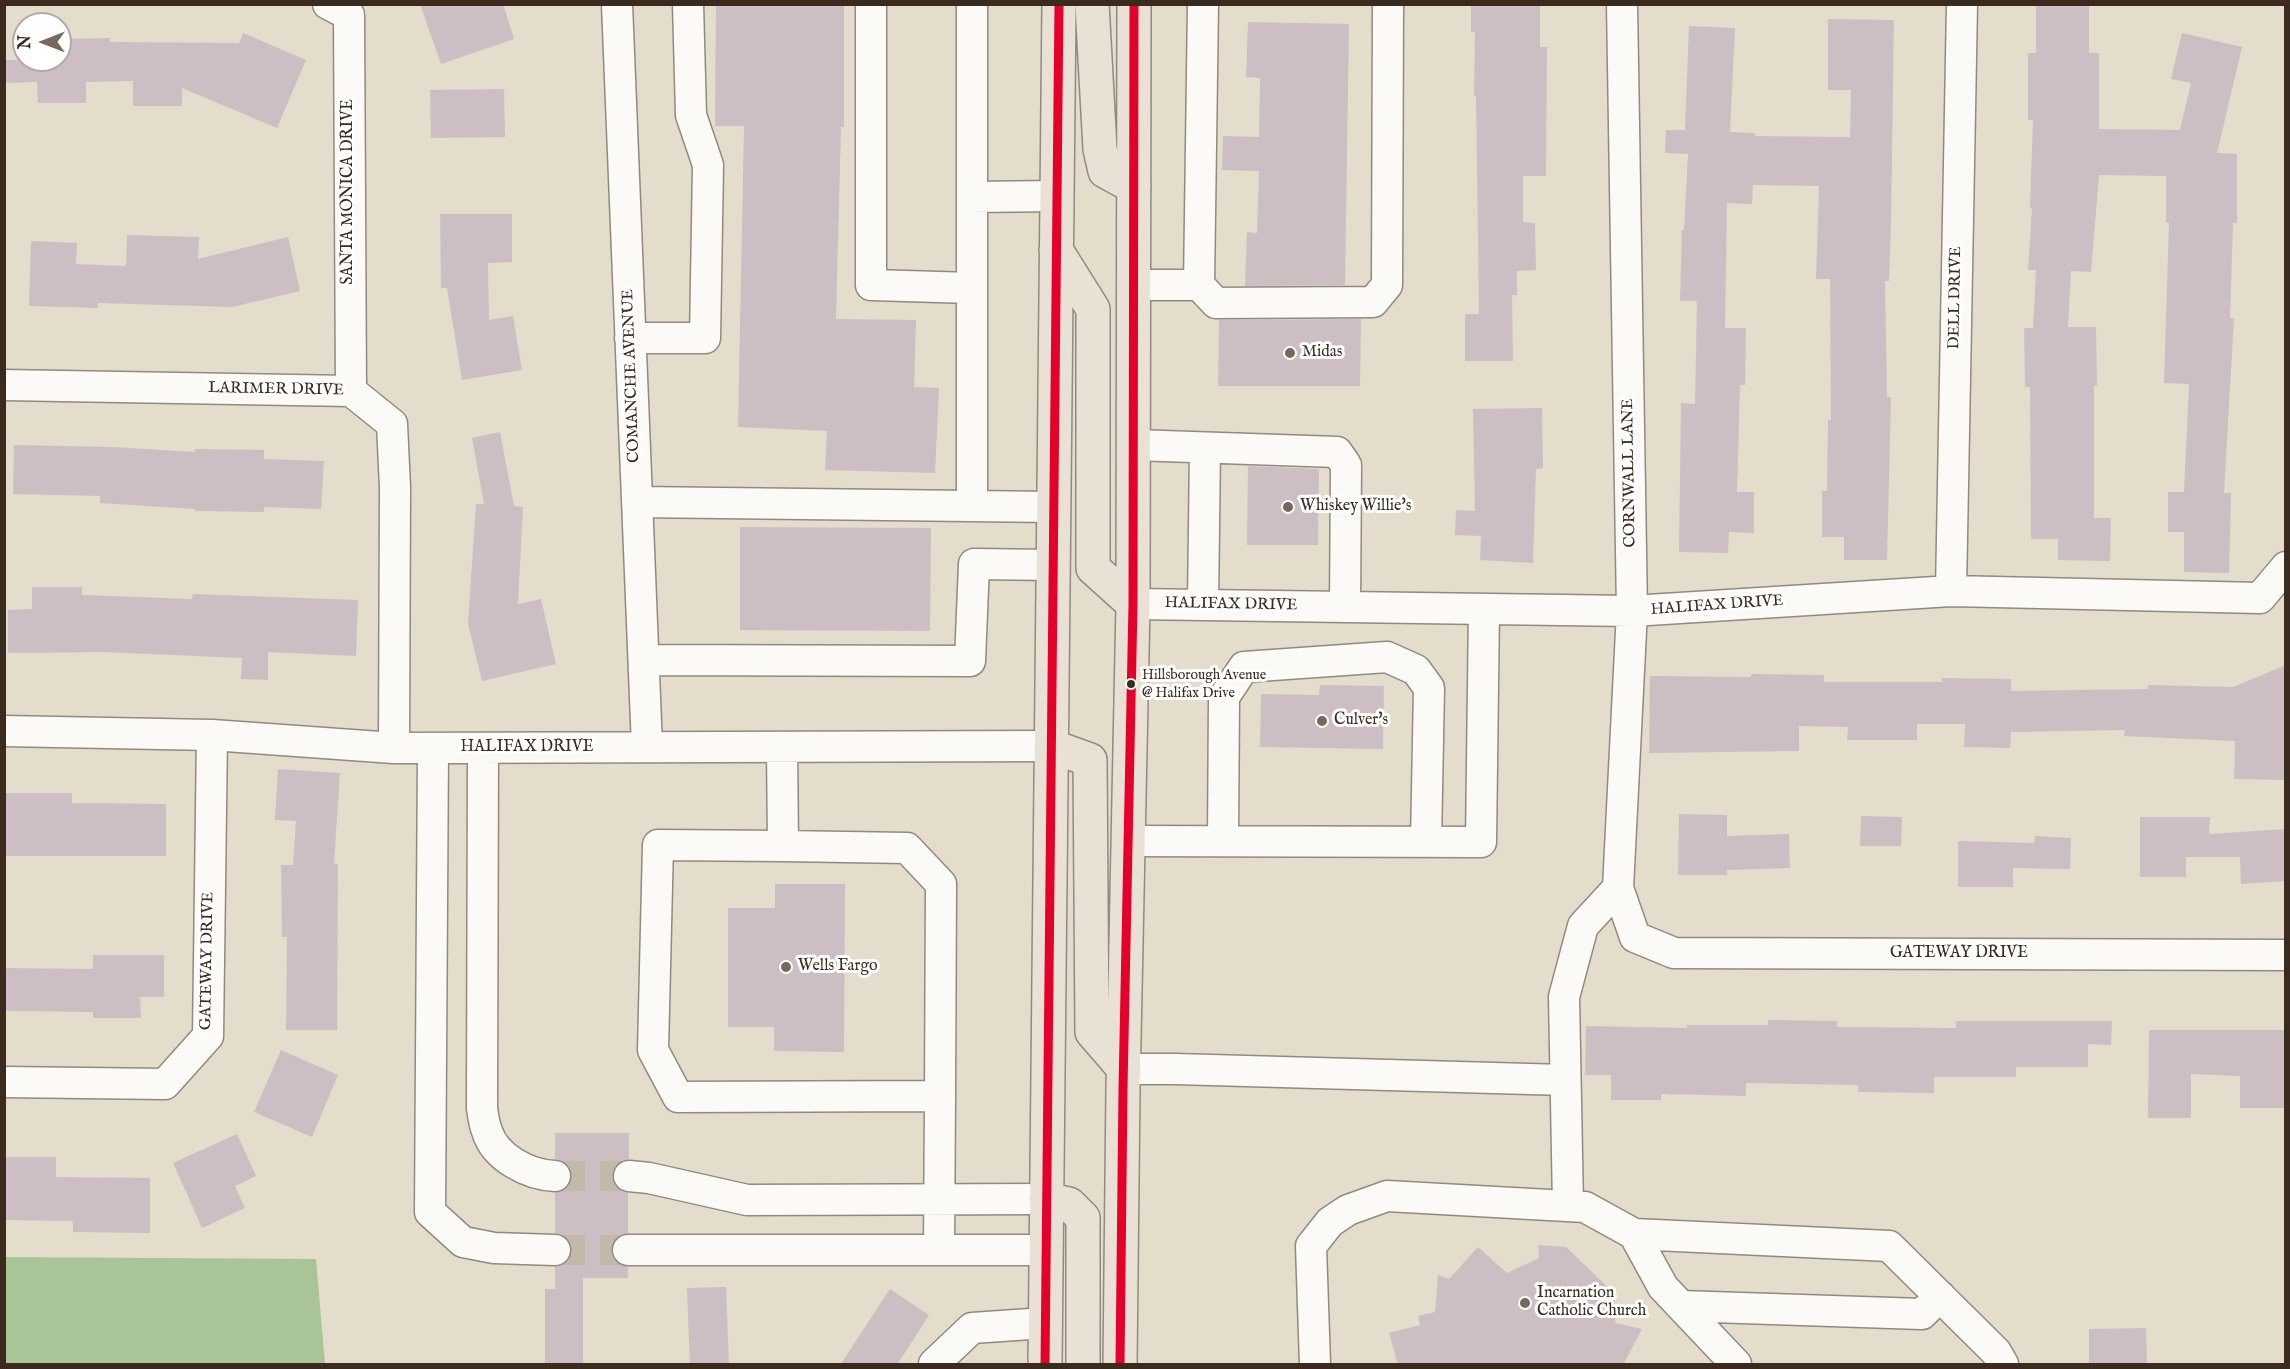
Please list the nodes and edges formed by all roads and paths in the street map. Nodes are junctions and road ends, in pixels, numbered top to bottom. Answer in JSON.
{"nodes":[{"id":1,"x":328,"y":4,"type":"edge"},
{"id":2,"x":617,"y":4,"type":"edge"},
{"id":3,"x":688,"y":4,"type":"edge"},
{"id":4,"x":871,"y":4,"type":"edge"},
{"id":5,"x":972,"y":4,"type":"edge"},
{"id":6,"x":1059,"y":4,"type":"edge"},
{"id":7,"x":1092,"y":4,"type":"edge"},
{"id":8,"x":1134,"y":4,"type":"edge"},
{"id":9,"x":1203,"y":4,"type":"edge"},
{"id":10,"x":1388,"y":4,"type":"edge"},
{"id":11,"x":1623,"y":4,"type":"edge"},
{"id":12,"x":1962,"y":4,"type":"edge"},
{"id":13,"x":1134,"y":187,"type":"junction"},
{"id":14,"x":1057,"y":196,"type":"junction"},
{"id":15,"x":972,"y":197,"type":"junction"},
{"id":16,"x":1056,"y":250,"type":"junction"},
{"id":17,"x":1134,"y":285,"type":"junction"},
{"id":18,"x":1199,"y":285,"type":"junction"},
{"id":19,"x":972,"y":288,"type":"junction"},
{"id":20,"x":630,"y":338,"type":"junction"},
{"id":21,"x":4,"y":385,"type":"edge"},
{"id":22,"x":351,"y":391,"type":"junction"},
{"id":23,"x":1134,"y":445,"type":"junction"},
{"id":24,"x":1205,"y":447,"type":"junction"},
{"id":25,"x":637,"y":501,"type":"junction"},
{"id":26,"x":972,"y":506,"type":"junction"},
{"id":27,"x":1053,"y":507,"type":"junction"},
{"id":28,"x":1053,"y":565,"type":"junction"},
{"id":29,"x":2286,"y":567,"type":"edge"},
{"id":30,"x":1951,"y":591,"type":"junction"},
{"id":31,"x":1133,"y":604,"type":"junction"},
{"id":32,"x":1203,"y":605,"type":"junction"},
{"id":33,"x":1345,"y":607,"type":"junction"},
{"id":34,"x":1484,"y":609,"type":"junction"},
{"id":35,"x":1632,"y":611,"type":"junction"},
{"id":36,"x":644,"y":660,"type":"junction"},
{"id":37,"x":4,"y":731,"type":"edge"},
{"id":38,"x":212,"y":735,"type":"junction"},
{"id":39,"x":1051,"y":746,"type":"junction"},
{"id":40,"x":647,"y":747,"type":"junction"},
{"id":41,"x":782,"y":747,"type":"junction"},
{"id":42,"x":394,"y":748,"type":"junction"},
{"id":43,"x":434,"y":748,"type":"junction"},
{"id":44,"x":483,"y":748,"type":"junction"},
{"id":45,"x":1128,"y":841,"type":"junction"},
{"id":46,"x":1223,"y":841,"type":"junction"},
{"id":47,"x":1426,"y":842,"type":"junction"},
{"id":48,"x":783,"y":846,"type":"junction"},
{"id":49,"x":1618,"y":888,"type":"junction"},
{"id":50,"x":1635,"y":937,"type":"joint"},
{"id":51,"x":2286,"y":955,"type":"edge"},
{"id":52,"x":1124,"y":1069,"type":"junction"},
{"id":53,"x":1565,"y":1080,"type":"junction"},
{"id":54,"x":4,"y":1082,"type":"edge"},
{"id":55,"x":940,"y":1096,"type":"junction"},
{"id":56,"x":555,"y":1176,"type":"tunnel mouth"},
{"id":57,"x":629,"y":1176,"type":"tunnel mouth"},
{"id":58,"x":1046,"y":1199,"type":"junction"},
{"id":59,"x":939,"y":1200,"type":"junction"},
{"id":60,"x":1568,"y":1206,"type":"junction"},
{"id":61,"x":1634,"y":1234,"type":"junction"},
{"id":62,"x":555,"y":1250,"type":"tunnel mouth"},
{"id":63,"x":628,"y":1250,"type":"tunnel mouth"},
{"id":64,"x":939,"y":1250,"type":"junction"},
{"id":65,"x":1046,"y":1250,"type":"junction"},
{"id":66,"x":1940,"y":1296,"type":"junction"},
{"id":67,"x":1681,"y":1306,"type":"junction"},
{"id":68,"x":1046,"y":1323,"type":"junction"},
{"id":69,"x":934,"y":1365,"type":"edge"},
{"id":70,"x":1045,"y":1365,"type":"edge"},
{"id":71,"x":1083,"y":1365,"type":"edge"},
{"id":72,"x":1120,"y":1365,"type":"edge"},
{"id":73,"x":1315,"y":1365,"type":"edge"},
{"id":74,"x":1736,"y":1365,"type":"edge"},
{"id":75,"x":2004,"y":1365,"type":"edge"}],
"edges":[{"from":1,"to":22,"type":"street","name":"SANTA MONICA DRIVE"},
{"from":2,"to":20,"type":"street","name":"COMANCHE AVENUE"},
{"from":3,"to":20,"type":"street"},
{"from":4,"to":19,"type":"street"},
{"from":5,"to":15,"type":"street"},
{"from":6,"to":14,"type":"main road"},
{"from":7,"to":13,"type":"main road"},
{"from":8,"to":13,"type":"main road"},
{"from":9,"to":18,"type":"street"},
{"from":10,"to":18,"type":"street"},
{"from":11,"to":35,"type":"street","name":"CORNWALL LANE"},
{"from":12,"to":30,"type":"street","name":"DELL DRIVE"},
{"from":13,"to":17,"type":"main road"},
{"from":14,"to":15,"type":"street"},
{"from":14,"to":16,"type":"main road"},
{"from":15,"to":19,"type":"street"},
{"from":16,"to":27,"type":"main road"},
{"from":16,"to":31,"type":"main road"},
{"from":17,"to":18,"type":"street"},
{"from":17,"to":23,"type":"main road"},
{"from":19,"to":26,"type":"street"},
{"from":20,"to":25,"type":"street","name":"COMANCHE AVENUE"},
{"from":21,"to":22,"type":"street","name":"LARIMER DRIVE"},
{"from":22,"to":42,"type":"street","name":"LARIMER DRIVE"},
{"from":23,"to":24,"type":"street"},
{"from":23,"to":31,"type":"main road"},
{"from":24,"to":32,"type":"street"},
{"from":24,"to":33,"type":"street"},
{"from":25,"to":26,"type":"street"},
{"from":25,"to":36,"type":"street","name":"COMANCHE AVENUE"},
{"from":26,"to":27,"type":"street"},
{"from":27,"to":28,"type":"main road"},
{"from":28,"to":36,"type":"street"},
{"from":28,"to":39,"type":"main road"},
{"from":29,"to":30,"type":"street","name":"HALIFAX DRIVE"},
{"from":30,"to":35,"type":"street","name":"HALIFAX DRIVE"},
{"from":31,"to":32,"type":"street","name":"HALIFAX DRIVE"},
{"from":31,"to":45,"type":"main road"},
{"from":32,"to":33,"type":"street","name":"HALIFAX DRIVE"},
{"from":33,"to":34,"type":"street","name":"HALIFAX DRIVE"},
{"from":34,"to":35,"type":"street","name":"HALIFAX DRIVE"},
{"from":34,"to":47,"type":"street"},
{"from":35,"to":49,"type":"street","name":"CORNWALL LANE"},
{"from":36,"to":40,"type":"street","name":"COMANCHE AVENUE"},
{"from":37,"to":38,"type":"street","name":"HALIFAX DRIVE"},
{"from":38,"to":42,"type":"street","name":"HALIFAX DRIVE"},
{"from":38,"to":54,"type":"street","name":"GATEWAY DRIVE"},
{"from":39,"to":41,"type":"street","name":"HALIFAX DRIVE"},
{"from":39,"to":52,"type":"main road"},
{"from":39,"to":58,"type":"main road"},
{"from":40,"to":41,"type":"street","name":"HALIFAX DRIVE"},
{"from":40,"to":44,"type":"street","name":"HALIFAX DRIVE"},
{"from":41,"to":48,"type":"street"},
{"from":42,"to":43,"type":"street","name":"HALIFAX DRIVE"},
{"from":43,"to":44,"type":"street","name":"HALIFAX DRIVE"},
{"from":43,"to":62,"type":"street"},
{"from":44,"to":56,"type":"street"},
{"from":45,"to":46,"type":"street"},
{"from":45,"to":52,"type":"main road"},
{"from":46,"to":47,"type":"street"},
{"from":46,"to":47,"type":"street"},
{"from":48,"to":55,"type":"street"},
{"from":48,"to":55,"type":"street"},
{"from":49,"to":50,"type":"street","name":"CORNWALL LANE"},
{"from":49,"to":53,"type":"street"},
{"from":50,"to":51,"type":"street","name":"GATEWAY DRIVE"},
{"from":52,"to":53,"type":"street"},
{"from":52,"to":72,"type":"main road"},
{"from":53,"to":60,"type":"street"},
{"from":55,"to":59,"type":"street"},
{"from":57,"to":59,"type":"street"},
{"from":58,"to":59,"type":"street"},
{"from":58,"to":65,"type":"main road"},
{"from":58,"to":71,"type":"main road"},
{"from":59,"to":64,"type":"street"},
{"from":60,"to":61,"type":"street"},
{"from":60,"to":73,"type":"street"},
{"from":61,"to":66,"type":"street"},
{"from":61,"to":67,"type":"street"},
{"from":63,"to":64,"type":"street"},
{"from":64,"to":65,"type":"street"},
{"from":65,"to":68,"type":"main road"},
{"from":66,"to":67,"type":"street"},
{"from":66,"to":75,"type":"street"},
{"from":67,"to":74,"type":"street"},
{"from":68,"to":69,"type":"street"},
{"from":68,"to":70,"type":"main road"}]}
